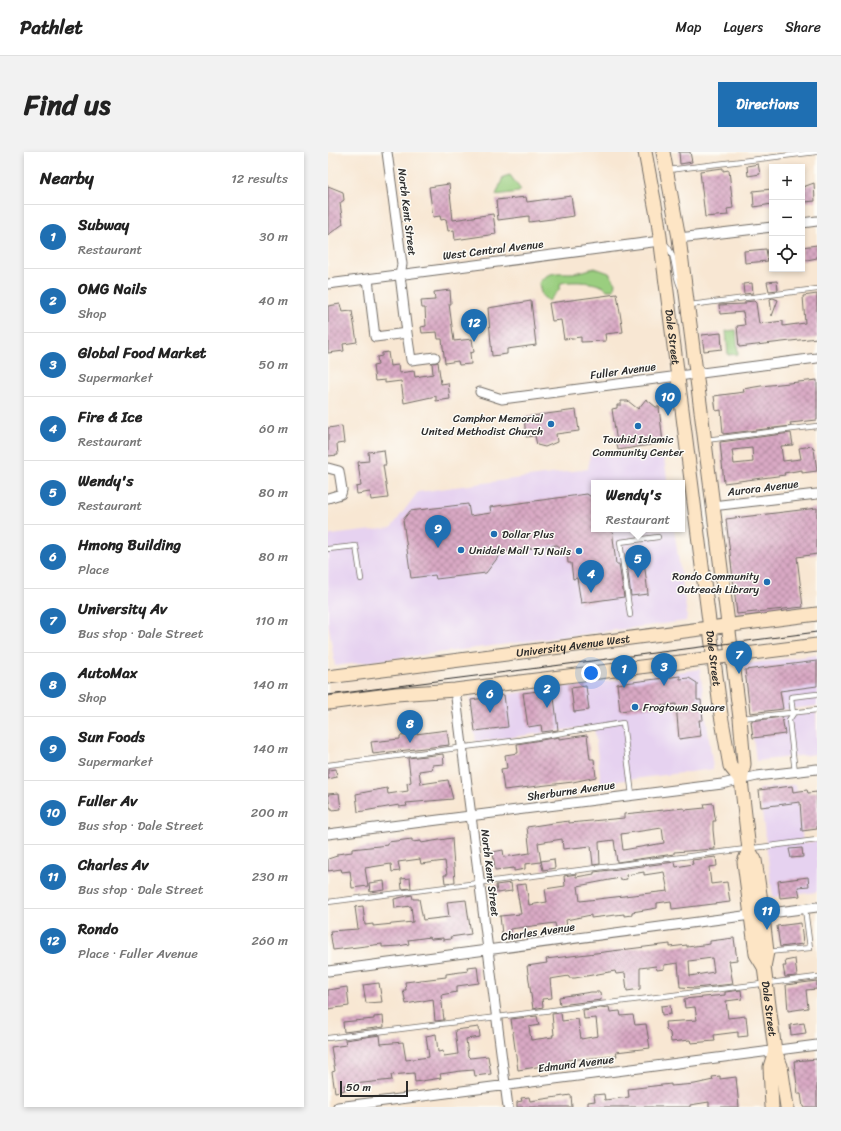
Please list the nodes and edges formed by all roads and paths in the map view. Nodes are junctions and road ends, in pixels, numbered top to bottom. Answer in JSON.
{"nodes":[{"id":1,"x":387,"y":152,"type":"edge"},
{"id":2,"x":645,"y":152,"type":"edge"},
{"id":3,"x":663,"y":152,"type":"edge"},
{"id":4,"x":816,"y":152,"type":"edge"},
{"id":5,"x":666,"y":170,"type":"junction"},
{"id":6,"x":817,"y":221,"type":"edge"},
{"id":7,"x":805,"y":223,"type":"edge"},
{"id":8,"x":769,"y":227,"type":"edge"},
{"id":9,"x":679,"y":238,"type":"junction"},
{"id":10,"x":660,"y":241,"type":"junction"},
{"id":11,"x":400,"y":275,"type":"junction"},
{"id":12,"x":368,"y":279,"type":"junction"},
{"id":13,"x":328,"y":284,"type":"edge"},
{"id":14,"x":817,"y":289,"type":"edge"},
{"id":15,"x":686,"y":301,"type":"junction"},
{"id":16,"x":407,"y":333,"type":"junction"},
{"id":17,"x":435,"y":357,"type":"dead end"},
{"id":18,"x":817,"y":358,"type":"edge"},
{"id":19,"x":696,"y":373,"type":"junction"},
{"id":20,"x":678,"y":375,"type":"junction"},
{"id":21,"x":480,"y":392,"type":"dead end"},
{"id":22,"x":817,"y":426,"type":"edge"},
{"id":23,"x":704,"y":441,"type":"junction"},
{"id":24,"x":328,"y":468,"type":"edge"},
{"id":25,"x":817,"y":494,"type":"edge"},
{"id":26,"x":328,"y":498,"type":"edge"},
{"id":27,"x":712,"y":506,"type":"junction"},
{"id":28,"x":658,"y":537,"type":"dead end"},
{"id":29,"x":328,"y":549,"type":"edge"},
{"id":30,"x":361,"y":579,"type":"dead end"},
{"id":31,"x":817,"y":614,"type":"edge"},
{"id":32,"x":630,"y":615,"type":"dead end"},
{"id":33,"x":728,"y":625,"type":"junction"},
{"id":34,"x":710,"y":627,"type":"junction"},
{"id":35,"x":817,"y":645,"type":"edge"},
{"id":36,"x":731,"y":656,"type":"junction"},
{"id":37,"x":713,"y":658,"type":"junction"},
{"id":38,"x":328,"y":677,"type":"edge"},
{"id":39,"x":455,"y":690,"type":"junction"},
{"id":40,"x":817,"y":694,"type":"edge"},
{"id":41,"x":328,"y":703,"type":"edge"},
{"id":42,"x":817,"y":710,"type":"edge"},
{"id":43,"x":792,"y":714,"type":"junction"},
{"id":44,"x":740,"y":718,"type":"junction"},
{"id":45,"x":463,"y":748,"type":"junction"},
{"id":46,"x":328,"y":765,"type":"edge"},
{"id":47,"x":817,"y":769,"type":"edge"},
{"id":48,"x":795,"y":772,"type":"junction"},
{"id":49,"x":741,"y":780,"type":"junction"},
{"id":50,"x":632,"y":795,"type":"junction"},
{"id":51,"x":471,"y":816,"type":"junction"},
{"id":52,"x":328,"y":834,"type":"edge"},
{"id":53,"x":817,"y":840,"type":"edge"},
{"id":54,"x":749,"y":849,"type":"junction"},
{"id":55,"x":480,"y":882,"type":"junction"},
{"id":56,"x":328,"y":902,"type":"edge"},
{"id":57,"x":817,"y":907,"type":"edge"},
{"id":58,"x":805,"y":909,"type":"junction"},
{"id":59,"x":757,"y":915,"type":"junction"},
{"id":60,"x":488,"y":950,"type":"junction"},
{"id":61,"x":767,"y":952,"type":"junction"},
{"id":62,"x":764,"y":967,"type":"junction"},
{"id":63,"x":328,"y":971,"type":"edge"},
{"id":64,"x":817,"y":977,"type":"edge"},
{"id":65,"x":766,"y":983,"type":"junction"},
{"id":66,"x":496,"y":1018,"type":"junction"},
{"id":67,"x":328,"y":1038,"type":"edge"},
{"id":68,"x":817,"y":1045,"type":"edge"},
{"id":69,"x":775,"y":1051,"type":"junction"},
{"id":70,"x":506,"y":1086,"type":"junction"},
{"id":71,"x":338,"y":1107,"type":"edge"},
{"id":72,"x":508,"y":1107,"type":"edge"},
{"id":73,"x":772,"y":1107,"type":"edge"},
{"id":74,"x":787,"y":1107,"type":"edge"}],
"edges":[{"from":1,"to":11,"type":"street","name":"North Kent Street"},
{"from":2,"to":10,"type":"main road","name":"Dale Street"},
{"from":3,"to":5,"type":"main road","name":"Dale Street"},
{"from":4,"to":5,"type":"lane"},
{"from":5,"to":9,"type":"main road","name":"Dale Street"},
{"from":6,"to":7,"type":"street"},
{"from":8,"to":9,"type":"street"},
{"from":9,"to":15,"type":"main road","name":"Dale Street"},
{"from":10,"to":11,"type":"street","name":"West Central Avenue"},
{"from":10,"to":15,"type":"lane"},
{"from":10,"to":20,"type":"main road","name":"Dale Street"},
{"from":11,"to":12,"type":"street","name":"West Central Avenue"},
{"from":11,"to":16,"type":"street","name":"North Kent Street"},
{"from":12,"to":13,"type":"street","name":"West Central Avenue"},
{"from":12,"to":16,"type":"street"},
{"from":14,"to":15,"type":"lane"},
{"from":15,"to":19,"type":"main road","name":"Dale Street"},
{"from":16,"to":17,"type":"street","name":"North Kent Street"},
{"from":18,"to":19,"type":"street","name":"Fuller Avenue"},
{"from":19,"to":20,"type":"street","name":"Fuller Avenue"},
{"from":19,"to":23,"type":"main road","name":"Dale Street"},
{"from":20,"to":21,"type":"street","name":"Fuller Avenue"},
{"from":20,"to":34,"type":"main road","name":"Dale Street"},
{"from":22,"to":23,"type":"lane"},
{"from":23,"to":27,"type":"main road","name":"Dale Street"},
{"from":24,"to":26,"type":"street"},
{"from":25,"to":27,"type":"street","name":"Aurora Avenue"},
{"from":27,"to":33,"type":"main road","name":"Dale Street"},
{"from":28,"to":32,"type":"lane"},
{"from":29,"to":30,"type":"lane"},
{"from":31,"to":33,"type":"main road","name":"University Avenue West"},
{"from":33,"to":34,"type":"main road","name":"University Avenue West"},
{"from":33,"to":36,"type":"main road","name":"Dale Street"},
{"from":34,"to":37,"type":"main road","name":"Dale Street"},
{"from":34,"to":38,"type":"main road","name":"University Avenue West"},
{"from":35,"to":36,"type":"main road"},
{"from":36,"to":37,"type":"main road"},
{"from":36,"to":44,"type":"main road","name":"Dale Street"},
{"from":37,"to":39,"type":"main road"},
{"from":37,"to":49,"type":"main road","name":"Dale Street"},
{"from":39,"to":41,"type":"main road"},
{"from":39,"to":45,"type":"street","name":"North Kent Street"},
{"from":40,"to":43,"type":"lane"},
{"from":42,"to":43,"type":"lane"},
{"from":43,"to":44,"type":"lane"},
{"from":43,"to":48,"type":"lane"},
{"from":44,"to":49,"type":"main road","name":"Dale Street"},
{"from":45,"to":46,"type":"lane"},
{"from":45,"to":50,"type":"lane"},
{"from":45,"to":51,"type":"street","name":"North Kent Street"},
{"from":47,"to":48,"type":"street","name":"Sherburne Avenue"},
{"from":48,"to":49,"type":"street","name":"Sherburne Avenue"},
{"from":49,"to":50,"type":"street","name":"Sherburne Avenue"},
{"from":49,"to":54,"type":"main road","name":"Dale Street"},
{"from":50,"to":51,"type":"street","name":"Sherburne Avenue"},
{"from":51,"to":52,"type":"street","name":"Sherburne Avenue"},
{"from":51,"to":55,"type":"street","name":"North Kent Street"},
{"from":53,"to":54,"type":"lane"},
{"from":54,"to":55,"type":"lane"},
{"from":54,"to":59,"type":"main road","name":"Dale Street"},
{"from":55,"to":56,"type":"lane"},
{"from":55,"to":60,"type":"street","name":"North Kent Street"},
{"from":57,"to":58,"type":"street","name":"Charles Avenue"},
{"from":58,"to":59,"type":"street","name":"Charles Avenue"},
{"from":58,"to":61,"type":"lane"},
{"from":59,"to":60,"type":"street","name":"Charles Avenue"},
{"from":59,"to":61,"type":"main road","name":"Dale Street"},
{"from":59,"to":62,"type":"main road","name":"Dale Street"},
{"from":60,"to":63,"type":"street","name":"Charles Avenue"},
{"from":60,"to":66,"type":"street","name":"North Kent Street"},
{"from":61,"to":62,"type":"main road","name":"Dale Street"},
{"from":62,"to":65,"type":"main road","name":"Dale Street"},
{"from":64,"to":65,"type":"lane"},
{"from":65,"to":66,"type":"lane"},
{"from":65,"to":69,"type":"main road","name":"Dale Street"},
{"from":66,"to":67,"type":"lane"},
{"from":66,"to":70,"type":"street","name":"North Kent Street"},
{"from":68,"to":69,"type":"street","name":"Edmund Avenue"},
{"from":69,"to":70,"type":"street","name":"Edmund Avenue"},
{"from":69,"to":73,"type":"main road","name":"Dale Street"},
{"from":69,"to":74,"type":"main road","name":"Dale Street"},
{"from":70,"to":71,"type":"street","name":"Edmund Avenue"},
{"from":70,"to":72,"type":"street","name":"North Kent Street"}]}
